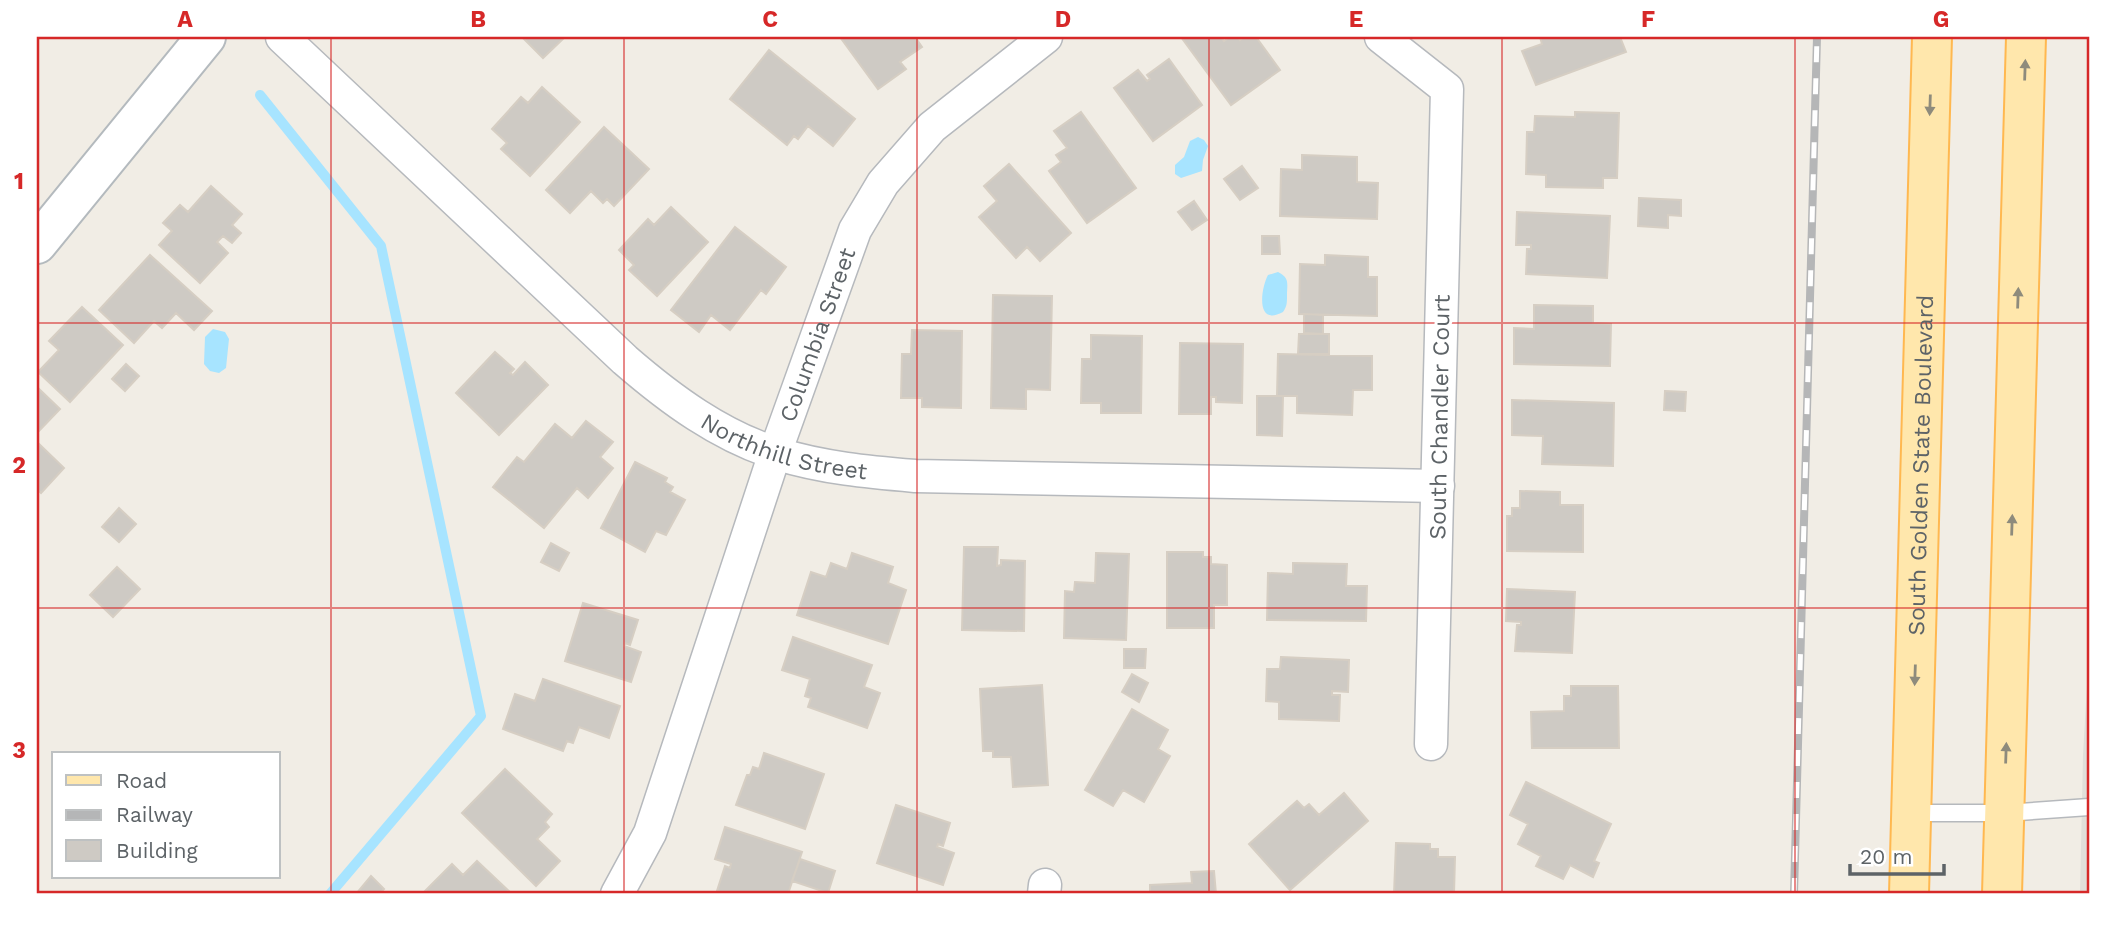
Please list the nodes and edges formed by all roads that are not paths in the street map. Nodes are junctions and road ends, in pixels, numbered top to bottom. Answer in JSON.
{"nodes":[{"id":1,"x":206,"y":37,"type":"edge"},
{"id":2,"x":282,"y":37,"type":"edge"},
{"id":3,"x":1046,"y":37,"type":"edge"},
{"id":4,"x":1381,"y":37,"type":"edge"},
{"id":5,"x":1932,"y":37,"type":"edge"},
{"id":6,"x":2026,"y":37,"type":"edge"},
{"id":7,"x":37,"y":244,"type":"edge"},
{"id":8,"x":775,"y":453,"type":"junction"},
{"id":9,"x":1438,"y":486,"type":"junction"},
{"id":10,"x":1431,"y":744,"type":"dead end"},
{"id":11,"x":2089,"y":807,"type":"edge"},
{"id":12,"x":1911,"y":813,"type":"junction"},
{"id":13,"x":2004,"y":813,"type":"junction"},
{"id":14,"x":617,"y":894,"type":"edge"},
{"id":15,"x":1909,"y":894,"type":"edge"},
{"id":16,"x":2002,"y":894,"type":"edge"}],
"edges":[{"from":1,"to":7,"type":"street"},
{"from":2,"to":8,"type":"street","name":"Northhill Street"},
{"from":3,"to":8,"type":"street","name":"Columbia Street"},
{"from":4,"to":9,"type":"street","name":"South Chandler Court"},
{"from":5,"to":12,"type":"main road","name":"South Golden State Boulevard","one_way":true},
{"from":13,"to":6,"type":"main road","one_way":true},
{"from":8,"to":9,"type":"street","name":"Northhill Street"},
{"from":8,"to":14,"type":"street","name":"Columbia Street"},
{"from":9,"to":10,"type":"street","name":"South Chandler Court"},
{"from":11,"to":13,"type":"lane"},
{"from":12,"to":13,"type":"lane"},
{"from":12,"to":15,"type":"main road","name":"South Golden State Boulevard"},
{"from":13,"to":16,"type":"main road"}]}
